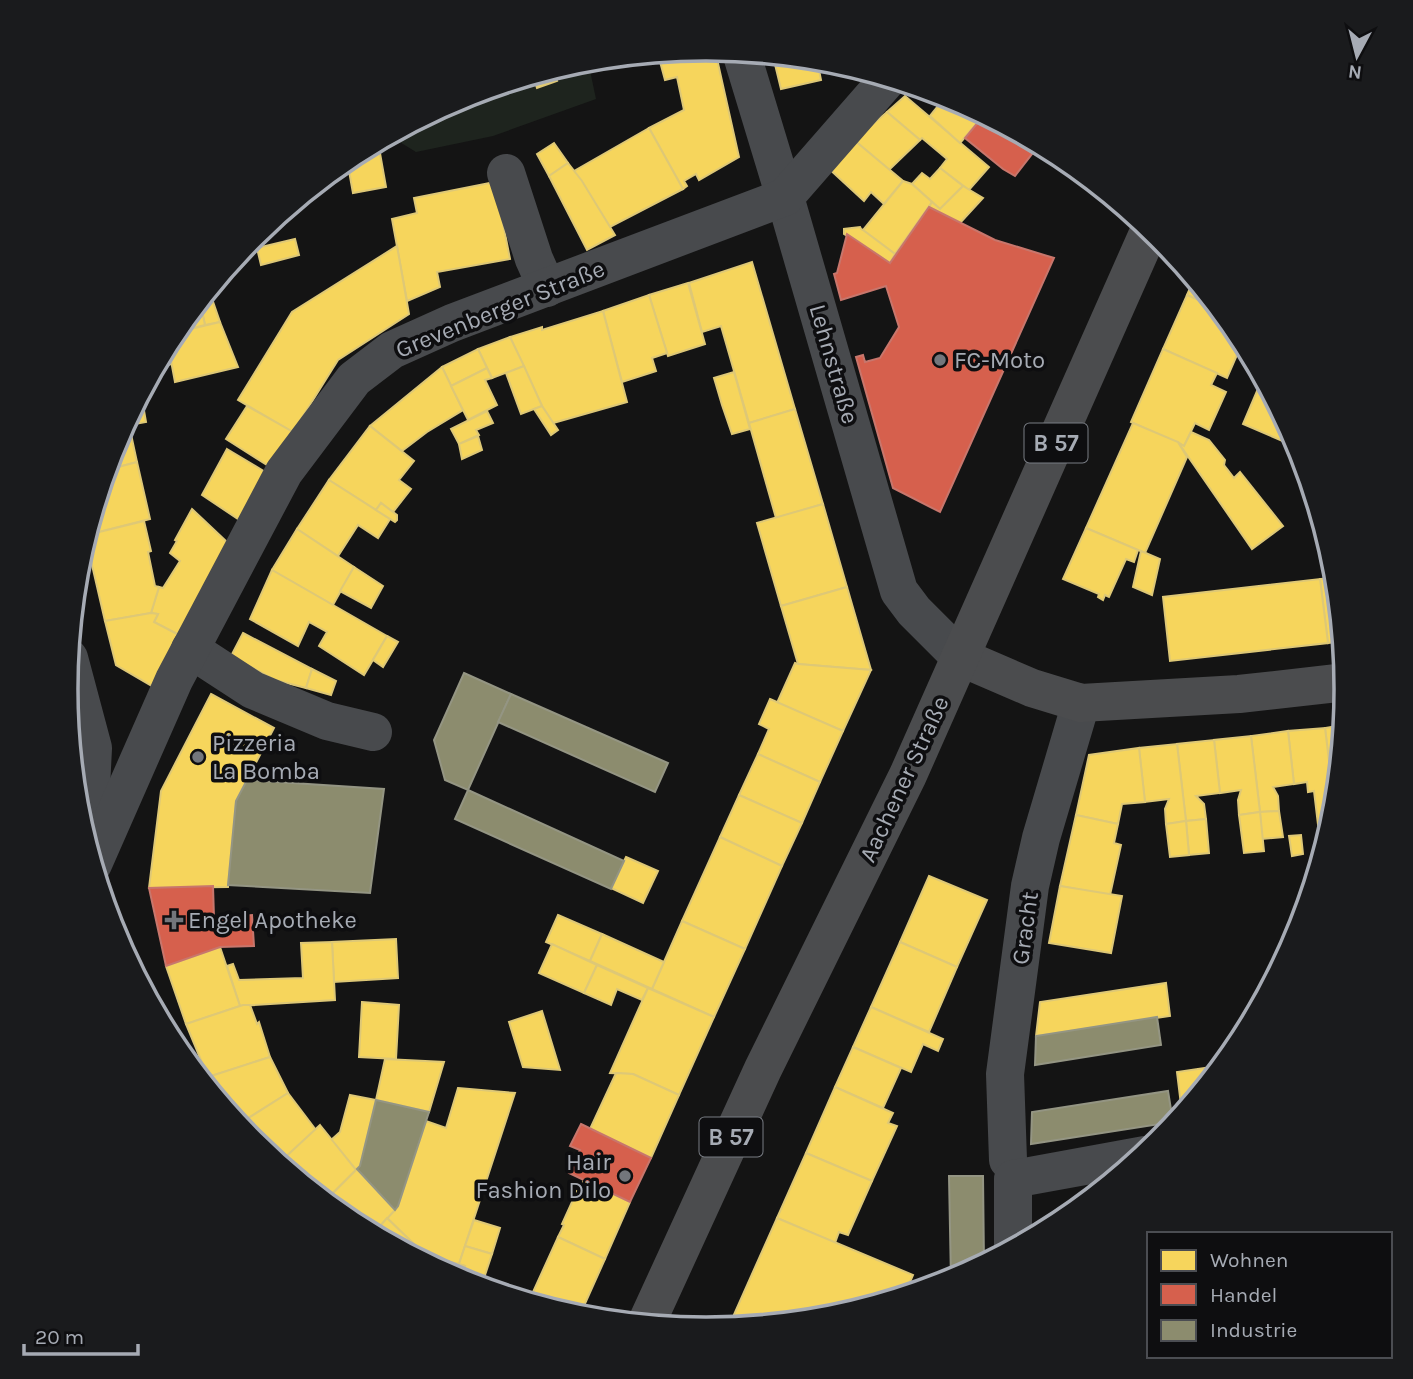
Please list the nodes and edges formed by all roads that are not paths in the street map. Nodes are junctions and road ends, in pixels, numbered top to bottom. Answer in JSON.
{"nodes":[{"id":1,"x":744,"y":63,"type":"edge"},
{"id":2,"x":881,"y":87,"type":"edge"},
{"id":3,"x":506,"y":173,"type":"dead end"},
{"id":4,"x":785,"y":197,"type":"junction"},
{"id":5,"x":1145,"y":240,"type":"edge"},
{"id":6,"x":547,"y":288,"type":"junction"},
{"id":7,"x":190,"y":649,"type":"junction"},
{"id":8,"x":960,"y":657,"type":"junction"},
{"id":9,"x":1335,"y":683,"type":"edge"},
{"id":10,"x":78,"y":692,"type":"edge"},
{"id":11,"x":1081,"y":703,"type":"junction"},
{"id":12,"x":373,"y":732,"type":"dead end"},
{"id":13,"x":90,"y":811,"type":"edge"},
{"id":14,"x":99,"y":850,"type":"edge"},
{"id":15,"x":1126,"y":1157,"type":"edge"},
{"id":16,"x":1011,"y":1170,"type":"junction"},
{"id":17,"x":1013,"y":1238,"type":"edge"},
{"id":18,"x":650,"y":1315,"type":"edge"}],
"edges":[{"from":1,"to":4,"type":"street","name":"Lehnstraße"},
{"from":2,"to":4,"type":"street","name":"Grevenberger Straße"},
{"from":3,"to":6,"type":"street"},
{"from":4,"to":6,"type":"street","name":"Grevenberger Straße"},
{"from":4,"to":8,"type":"street","name":"Lehnstraße"},
{"from":5,"to":8,"type":"main road","name":"Aachener Straße","number":"B 57"},
{"from":6,"to":7,"type":"street","name":"Grevenberger Straße"},
{"from":7,"to":12,"type":"street"},
{"from":7,"to":14,"type":"street","name":"Grevenberger Straße"},
{"from":8,"to":11,"type":"main road"},
{"from":8,"to":18,"type":"main road","name":"Aachener Straße","number":"B 57"},
{"from":9,"to":11,"type":"main road"},
{"from":10,"to":13,"type":"street"},
{"from":11,"to":16,"type":"street","name":"Gracht"},
{"from":15,"to":16,"type":"street"},
{"from":16,"to":17,"type":"street","name":"Gracht"}]}
